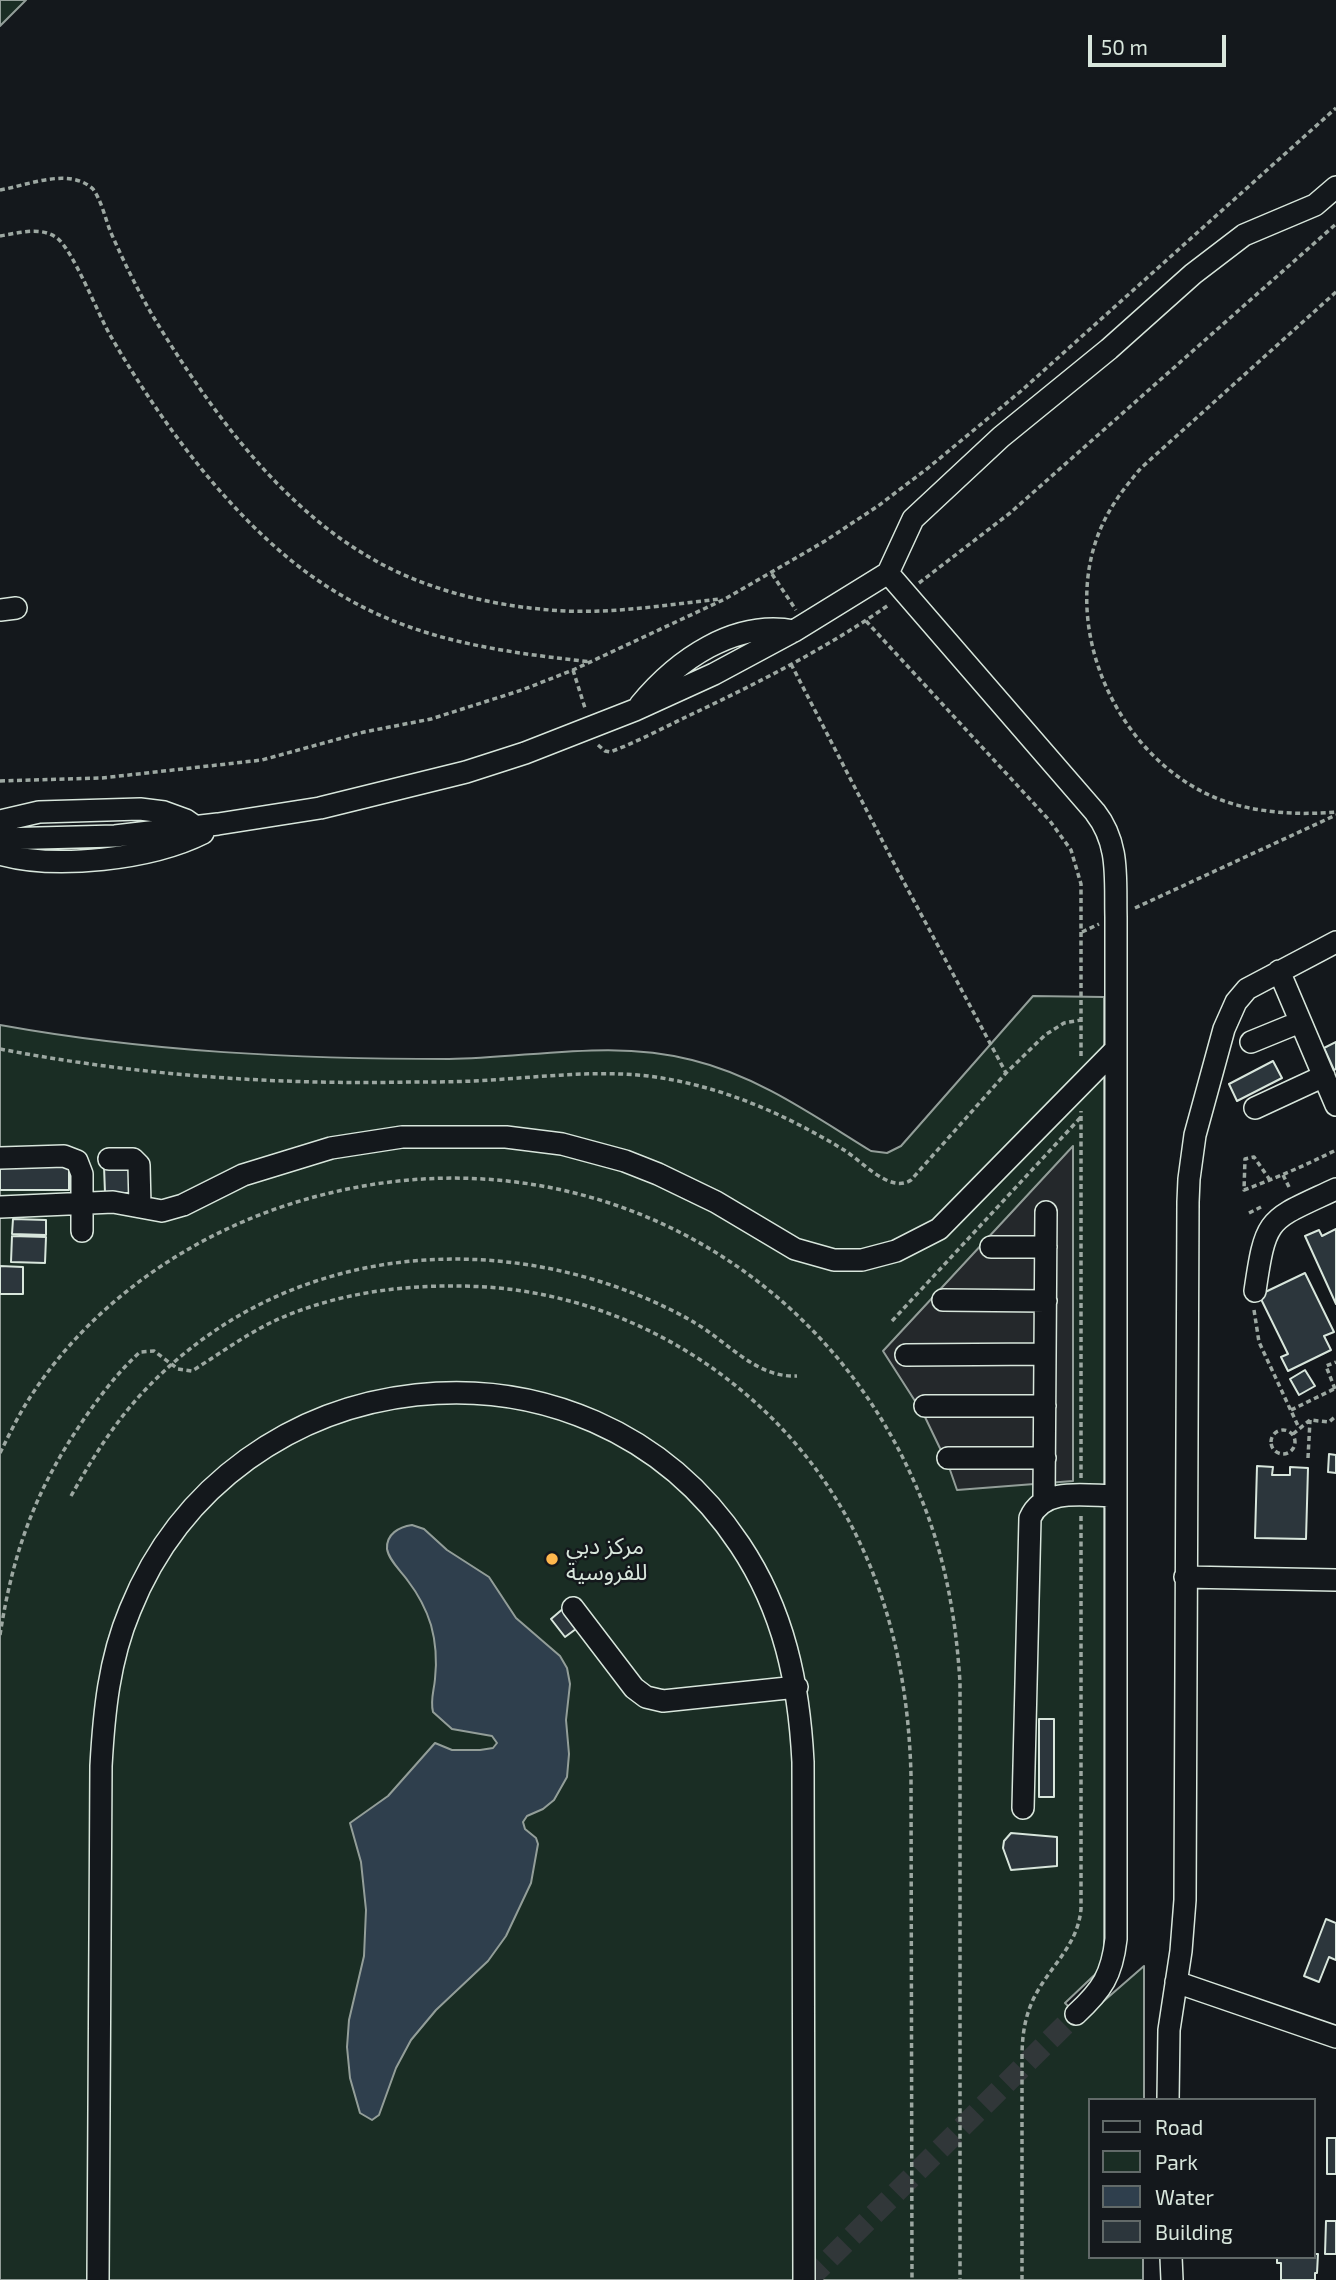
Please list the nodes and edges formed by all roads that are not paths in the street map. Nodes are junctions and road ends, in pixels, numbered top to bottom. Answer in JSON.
{"nodes":[{"id":1,"x":1336,"y":187,"type":"edge"},
{"id":2,"x":888,"y":573,"type":"junction"},
{"id":3,"x":0,"y":821,"type":"edge"},
{"id":4,"x":218,"y":824,"type":"junction"},
{"id":5,"x":196,"y":827,"type":"junction"},
{"id":6,"x":0,"y":839,"type":"edge"},
{"id":7,"x":0,"y":854,"type":"edge"},
{"id":8,"x":1336,"y":942,"type":"edge"},
{"id":9,"x":1279,"y":971,"type":"junction"},
{"id":10,"x":1300,"y":1021,"type":"junction"},
{"id":11,"x":1251,"y":1042,"type":"dead end"},
{"id":12,"x":1116,"y":1049,"type":"junction"},
{"id":13,"x":1324,"y":1076,"type":"junction"},
{"id":14,"x":1336,"y":1105,"type":"edge"},
{"id":15,"x":1255,"y":1108,"type":"dead end"},
{"id":16,"x":0,"y":1158,"type":"edge"},
{"id":17,"x":109,"y":1159,"type":"dead end"},
{"id":18,"x":1336,"y":1189,"type":"edge"},
{"id":19,"x":82,"y":1202,"type":"junction"},
{"id":20,"x":140,"y":1206,"type":"junction"},
{"id":21,"x":0,"y":1207,"type":"edge"},
{"id":22,"x":1046,"y":1212,"type":"dead end"},
{"id":23,"x":82,"y":1231,"type":"dead end"},
{"id":24,"x":992,"y":1247,"type":"dead end"},
{"id":25,"x":1046,"y":1247,"type":"junction"},
{"id":26,"x":1255,"y":1291,"type":"road end"},
{"id":27,"x":943,"y":1300,"type":"dead end"},
{"id":28,"x":1046,"y":1301,"type":"junction"},
{"id":29,"x":1045,"y":1354,"type":"junction"},
{"id":30,"x":906,"y":1355,"type":"dead end"},
{"id":31,"x":925,"y":1406,"type":"dead end"},
{"id":32,"x":1045,"y":1406,"type":"junction"},
{"id":33,"x":948,"y":1458,"type":"dead end"},
{"id":34,"x":1045,"y":1458,"type":"junction"},
{"id":35,"x":1116,"y":1496,"type":"junction"},
{"id":36,"x":1044,"y":1500,"type":"junction"},
{"id":37,"x":1185,"y":1577,"type":"junction"},
{"id":38,"x":1336,"y":1580,"type":"edge"},
{"id":39,"x":573,"y":1608,"type":"dead end"},
{"id":40,"x":796,"y":1687,"type":"junction"},
{"id":41,"x":1023,"y":1808,"type":"dead end"},
{"id":42,"x":1176,"y":1982,"type":"junction"},
{"id":43,"x":1076,"y":2014,"type":"tunnel mouth"},
{"id":44,"x":1336,"y":2037,"type":"edge"},
{"id":45,"x":1168,"y":2098,"type":"edge"},
{"id":46,"x":1171,"y":2259,"type":"edge"},
{"id":47,"x":98,"y":2280,"type":"edge"},
{"id":48,"x":804,"y":2280,"type":"edge"},
{"id":49,"x":1172,"y":2280,"type":"edge"}],
"edges":[{"from":1,"to":2,"type":"street"},
{"from":2,"to":4,"type":"street"},
{"from":2,"to":12,"type":"street"},
{"from":3,"to":5,"type":"street"},
{"from":4,"to":5,"type":"street"},
{"from":4,"to":7,"type":"street"},
{"from":5,"to":6,"type":"street"},
{"from":8,"to":9,"type":"street"},
{"from":9,"to":10,"type":"street"},
{"from":9,"to":37,"type":"street"},
{"from":10,"to":11,"type":"street"},
{"from":10,"to":13,"type":"street"},
{"from":12,"to":20,"type":"street"},
{"from":12,"to":35,"type":"street"},
{"from":13,"to":14,"type":"street"},
{"from":13,"to":15,"type":"street"},
{"from":16,"to":19,"type":"street"},
{"from":17,"to":20,"type":"street"},
{"from":18,"to":26,"type":"street"},
{"from":19,"to":20,"type":"street"},
{"from":19,"to":21,"type":"street"},
{"from":19,"to":23,"type":"street"},
{"from":22,"to":25,"type":"street"},
{"from":24,"to":25,"type":"street"},
{"from":25,"to":28,"type":"street"},
{"from":27,"to":28,"type":"street"},
{"from":28,"to":29,"type":"street"},
{"from":29,"to":30,"type":"street"},
{"from":29,"to":32,"type":"street"},
{"from":31,"to":32,"type":"street"},
{"from":32,"to":34,"type":"street"},
{"from":33,"to":34,"type":"street"},
{"from":34,"to":36,"type":"street"},
{"from":35,"to":36,"type":"street"},
{"from":35,"to":43,"type":"street"},
{"from":36,"to":41,"type":"street"},
{"from":37,"to":38,"type":"street"},
{"from":37,"to":42,"type":"street"},
{"from":39,"to":40,"type":"street"},
{"from":40,"to":47,"type":"street"},
{"from":40,"to":48,"type":"street"},
{"from":42,"to":44,"type":"street"},
{"from":42,"to":45,"type":"street"},
{"from":46,"to":49,"type":"street"}]}
